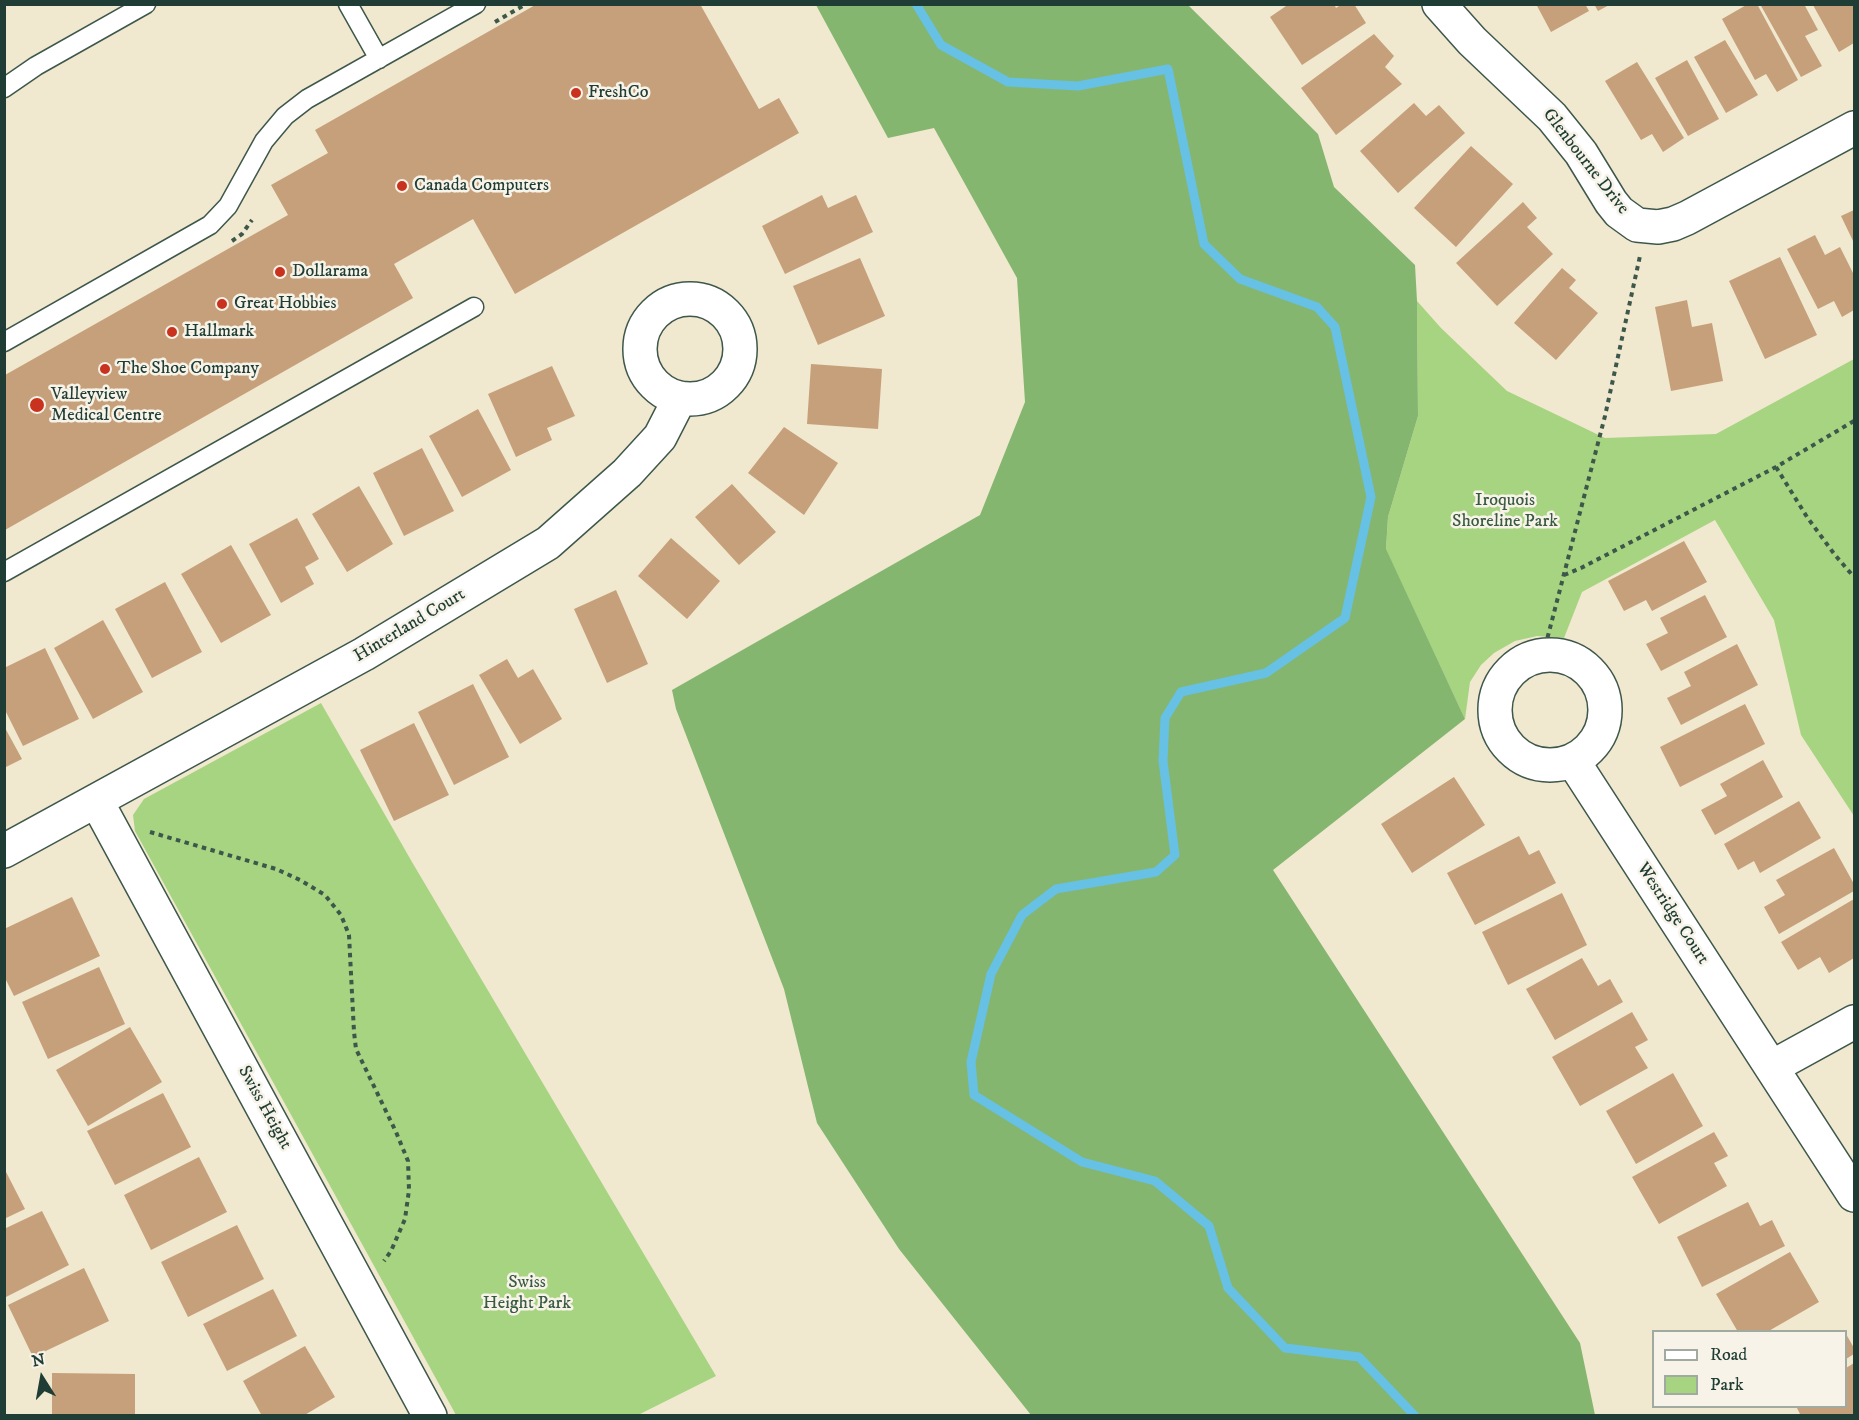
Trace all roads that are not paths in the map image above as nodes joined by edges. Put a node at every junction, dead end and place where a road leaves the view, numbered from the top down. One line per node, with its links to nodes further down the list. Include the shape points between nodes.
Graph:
1 (146, 4): 6 (lane)
2 (348, 4): 5 (lane)
3 (476, 4): 5 (lane)
4 (1439, 4): 7 (street, Glenbourne Drive, via 1568,134 1620,212 1646,227 1687,218)
5 (379, 59): 9 (lane, via 307,99 285,116 264,141 237,193 210,225)
6 (4, 88)
7 (1854, 128)
8 (474, 308): 11 (lane)
9 (4, 342)
10 (680, 398): 13 (street, Hinterland Court, via 660,437 613,486 548,543 364,654)
11 (4, 572)
12 (1573, 761): 12 (street, via 1599,737 1606,704 1601,687 1591,672 1561,655 1526,660 1512,669 1495,699 1499,733 1522,758 1538,764); 16 (street, Westridge Court)
13 (97, 802): 14 (street, Hinterland Court); 18 (street, Swiss Height)
14 (4, 851)
15 (1854, 1022): 16 (street)
16 (1772, 1067): 17 (street, Westridge Court)
17 (1854, 1195)
18 (430, 1416)

